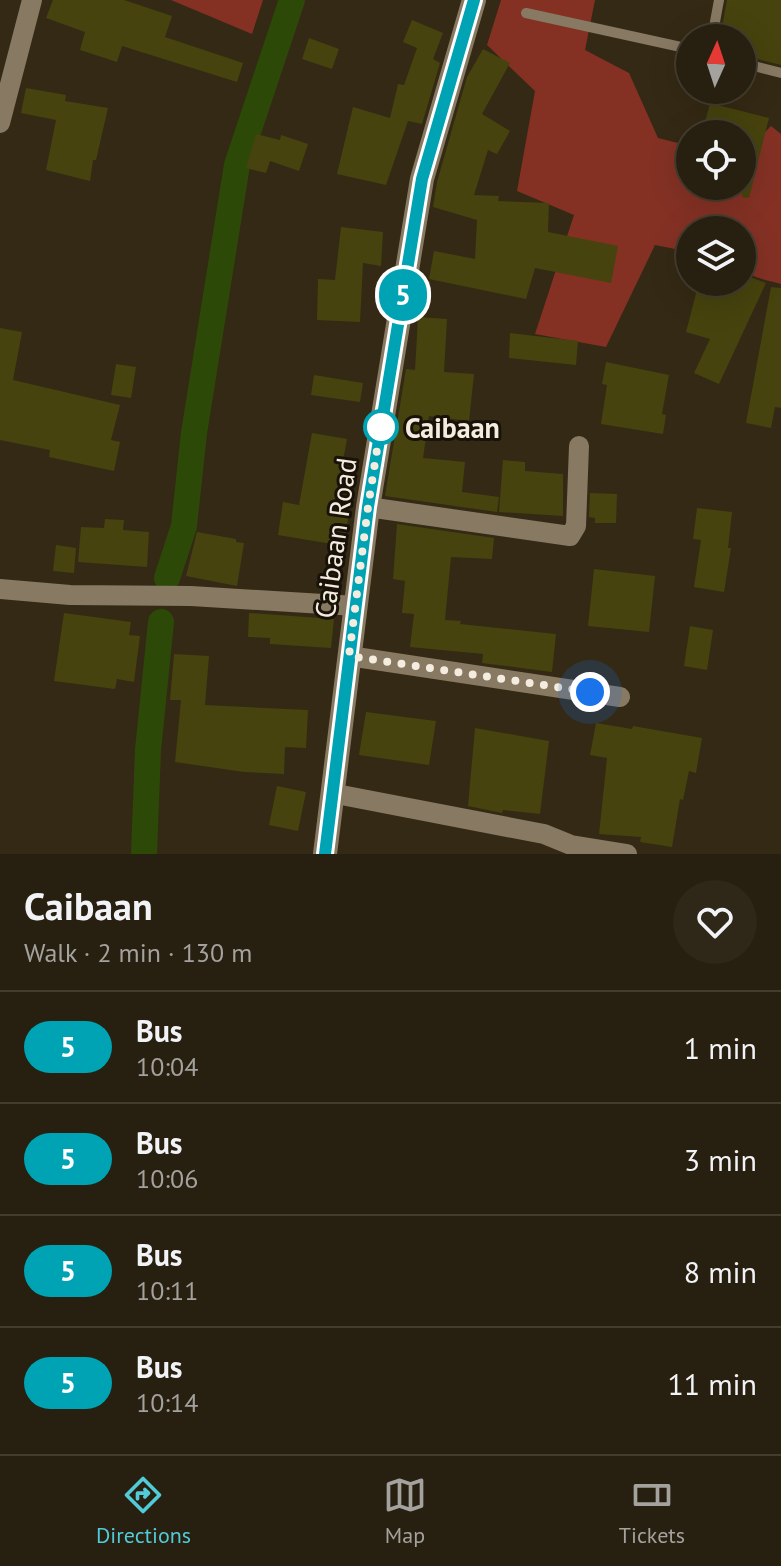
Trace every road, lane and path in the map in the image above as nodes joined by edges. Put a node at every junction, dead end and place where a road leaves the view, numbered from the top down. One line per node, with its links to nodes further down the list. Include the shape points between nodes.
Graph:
1 (32, 0): 9 (street)
2 (474, 0): 11 (street, Caibaan Road, via 422,179)
3 (719, 0): 5 (lane)
4 (526, 13): 6 (lane)
5 (715, 24)
6 (676, 46)
7 (756, 67): 8 (lane)
8 (781, 73)
9 (0, 123)
10 (579, 446): 11 (street, via 576,526 570,536)
11 (368, 507): 13 (street, Caibaan Road)
12 (0, 589): 13 (street)
13 (356, 606): 14 (street, Caibaan Road)
14 (349, 656): 15 (street); 16 (street, Caibaan Road)
15 (620, 697)
16 (331, 793): 17 (street, Caibaan Road); 18 (street)
17 (325, 854)
18 (627, 854)

